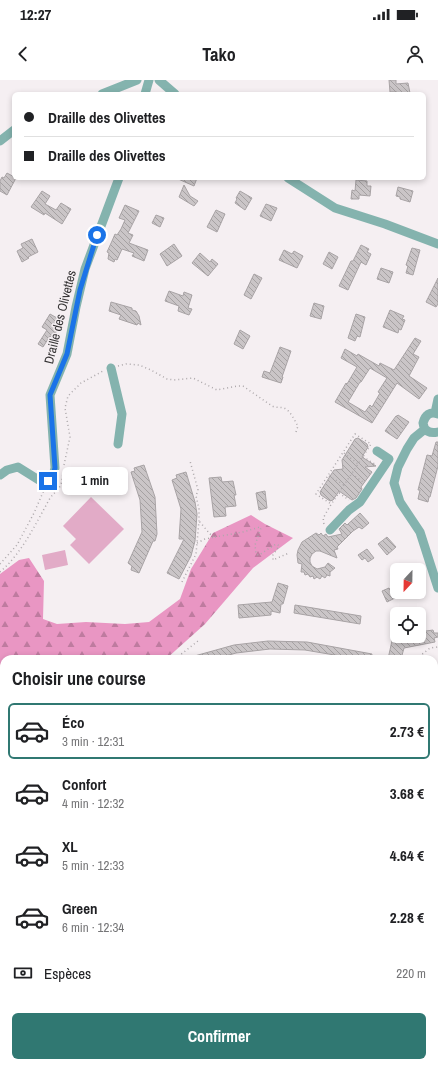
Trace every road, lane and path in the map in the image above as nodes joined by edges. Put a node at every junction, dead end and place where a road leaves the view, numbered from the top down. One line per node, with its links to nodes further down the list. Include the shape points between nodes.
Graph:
1 (137, 80): 4 (street)
2 (149, 80): 5 (street)
3 (159, 80): 6 (street)
4 (107, 92)
5 (146, 92)
6 (172, 92)
7 (12, 132): 8 (street)
8 (0, 141)
9 (118, 180): 29 (street, Draille des Olivettes, via 85,269 67,354 50,395 55,468 52,478)
10 (291, 180): 11 (street, via 335,208)
11 (438, 244)
12 (111, 368): 17 (street, via 122,414)
13 (438, 399): 14 (street)
14 (437, 414): 15 (street, via 426,416 423,423)
15 (425, 429): 16 (street, via 431,433); 23 (street, via 414,438)
16 (438, 432)
17 (118, 444)
18 (377, 451): 21 (street)
19 (343, 453): 20 (path, via 356,434 371,444); 24 (path); 28 (path)
20 (363, 457): 24 (path); 25 (path)
21 (389, 459): 23 (street); 25 (street)
22 (190, 461): 35 (path, via 198,490 196,496)
23 (400, 463): 42 (street, via 394,483 400,502 420,532)
24 (358, 464): 26 (path)
25 (382, 470): 31 (street)
26 (352, 474): 30 (path); 31 (path)
27 (0, 475): 29 (street, via 18,467 42,482)
28 (329, 475): 30 (path); 33 (path, via 316,494)
29 (48, 481): 40 (path, via 17,545)
30 (344, 485): 32 (path)
31 (371, 487): 34 (street)
32 (339, 493): 33 (path); 34 (path)
33 (332, 504): 36 (path, via 323,520)
34 (356, 505): 36 (street)
35 (199, 521): 37 (path); 38 (path)
36 (328, 529)
37 (215, 538): 38 (path, via 200,540); 39 (path, via 260,527 255,545 256,554 259,555 276,544 279,546 273,560)
38 (197, 543): 41 (path, via 196,554)
39 (289, 553)
40 (0, 564)
41 (182, 582)
42 (438, 588)
43 (198, 640): 45 (path)
44 (438, 647): 46 (path, via 430,648)
45 (180, 655)
46 (421, 655)

